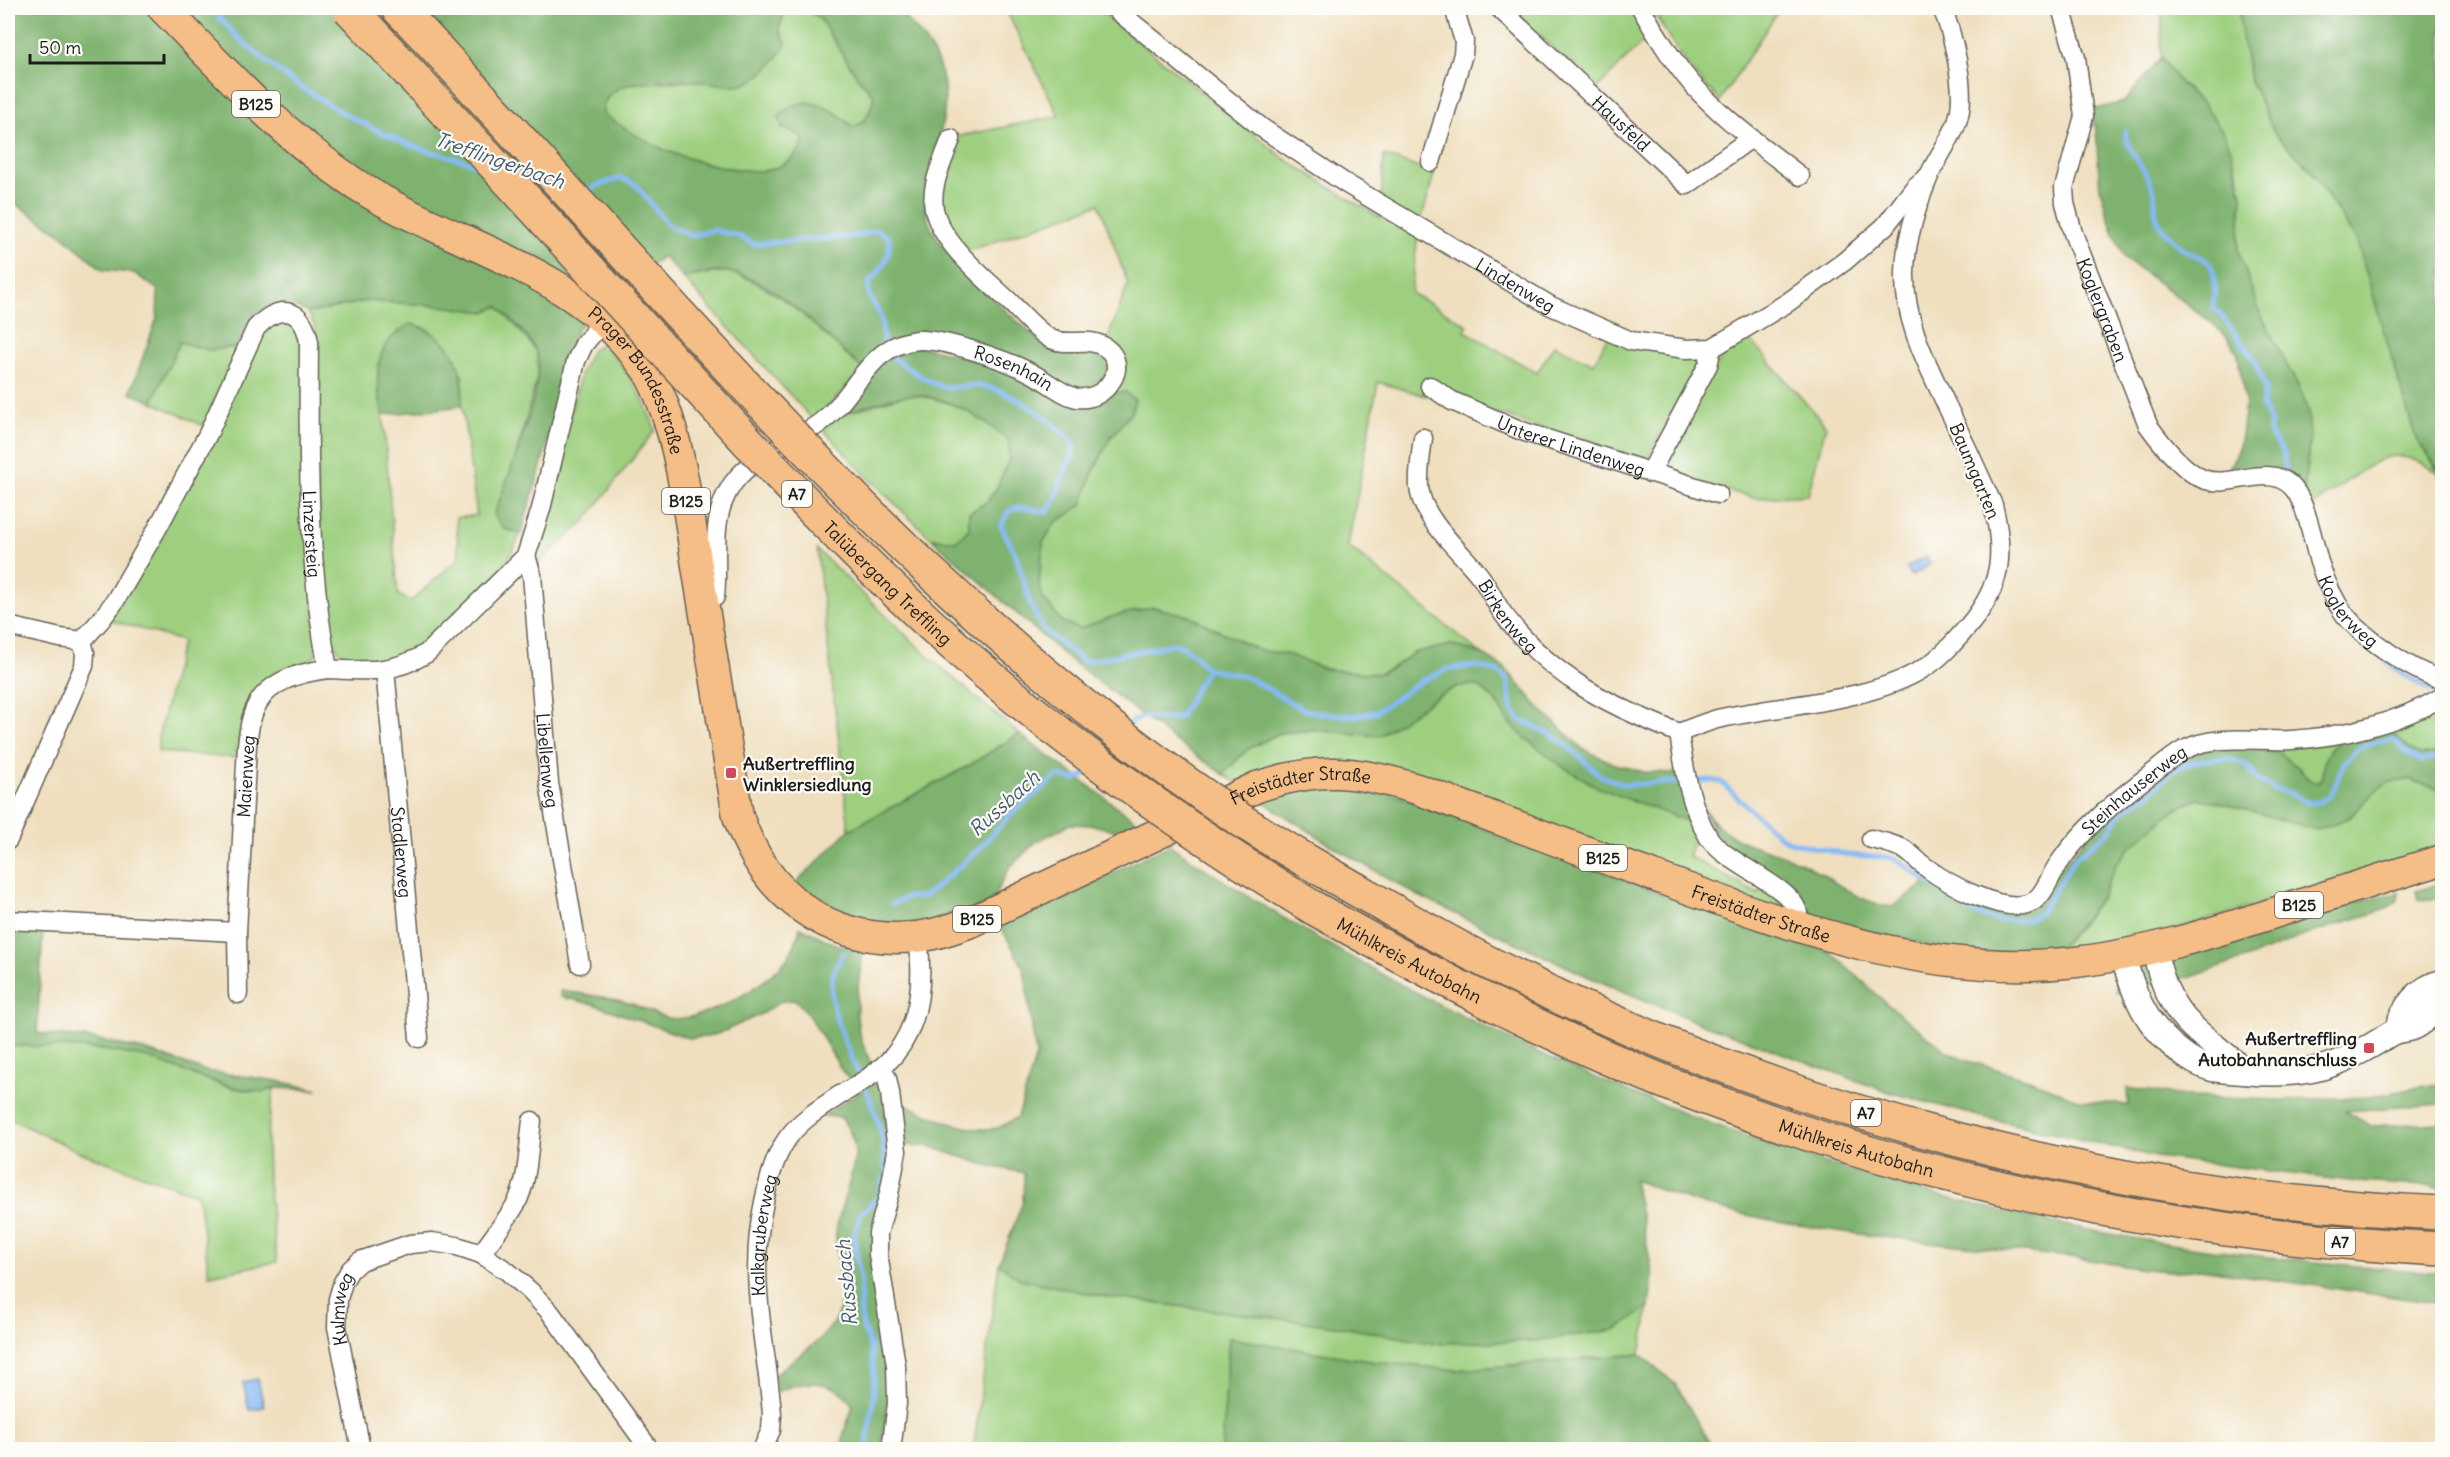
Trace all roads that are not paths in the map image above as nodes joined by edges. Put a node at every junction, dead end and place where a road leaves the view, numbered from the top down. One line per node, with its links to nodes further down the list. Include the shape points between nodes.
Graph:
1 (163, 8): 15 (main road, Prager Bundesstraße / B125, via 264,112 331,167 434,227 541,277)
2 (349, 8): 35 (highway, Talübergang Treffling / A7, bridge, via 778,474 930,623 998,683 1113,774 1174,819)
3 (398, 8): 34 (highway, Talübergang Treffling / A7, bridge, via 811,455 955,597 1084,705 1165,766)
4 (1114, 8): 16 (street, Lindenweg, via 1262,128 1345,183 1551,306 1631,341 1686,349)
5 (1454, 8): 12 (street, via 1464,41 1463,54)
6 (1499, 8): 10 (street, Hausfeld, via 1687,185)
7 (1641, 8): 10 (street, via 1691,83)
8 (1942, 8): 14 (street, Baumgarten, via 1954,52 1959,111)
9 (2061, 8): 21 (street, Koglergraben, via 2076,58 2084,116 2064,188 2065,203 2073,233 2148,425 2161,444 2202,479 2214,482 2262,476 2279,478 2293,488)
10 (1750, 138): 13 (street)
11 (951, 139): 23 (street, Rosenhain, via 935,183 935,212 940,226 965,259 1040,331 1060,342 1089,341 1109,350 1115,358 1114,376 1105,390 1080,398 1030,372 942,342 922,340 892,346 822,422 751,466 731,486 717,524)
12 (1431, 162)
13 (1800, 176)
14 (1929, 176): 16 (street, via 1915,187 1885,226 1845,261 1787,303); 30 (street, Baumgarten, via 1907,246 1905,295 1919,348 1993,505 2001,555 1992,589 1965,630 1925,668 1871,689 1716,720)
15 (604, 320): 22 (street, via 576,361); 39 (main road, Prager Bundesstraße / B125, via 650,374 672,434 738,816 746,839 782,891 811,914 844,930 874,937)
16 (1712, 348): 19 (street, via 1708,365)
17 (1430, 386): 19 (street, Unterer Lindenweg, via 1522,431)
18 (1423, 438): 30 (street, Birkenweg, via 1419,482 1424,506 1505,615 1558,671 1624,711)
19 (1650, 473): 20 (street, Unterer Lindenweg)
20 (1718, 494)
21 (2302, 503): 28 (street, Koglerweg, via 2332,594 2346,616 2400,660)
22 (526, 556): 27 (street, via 427,653 408,665); 42 (street, Libellenweg, via 532,575 549,783)
23 (715, 597)
24 (8, 626): 25 (street)
25 (82, 641): 26 (street, Linzersteig, via 115,600 157,529 209,432 256,328 266,316 281,311 295,314 306,325 309,342 311,508 317,607); 32 (street, via 84,666)
26 (328, 669): 27 (street); 38 (street, Maienweg, via 309,671 268,691 251,720)
27 (385, 669): 47 (street, Stadlerweg)
28 (2442, 679)
29 (2439, 699): 31 (street, Steinhauserweg, via 2383,722 2320,738 2200,743 2183,750 2092,824 2071,846 2043,890 2026,905 1991,901 1927,868 1903,849)
30 (1679, 733): 37 (street, via 1687,781 1710,840 1728,857 1784,891 1795,904)
31 (1872, 839)
32 (8, 840)
33 (2442, 860): 40 (main road, Freistädter Straße / B125)
34 (1331, 875): 51 (highway, Mühlkreis Autobahn / A7, via 1490,964 1576,1004 1688,1051 1861,1112 2016,1153 2180,1186)
35 (1312, 907): 52 (highway, Mühlkreis Autobahn / A7, via 1436,976 1582,1046 1672,1085 1865,1151 2103,1210 2271,1235)
36 (8, 920): 38 (street)
37 (1795, 927): 39 (main road, Freistädter Straße / B125, via 1416,789 1345,772 1284,777 1257,787 973,921); 41 (main road, Freistädter Straße / B125, via 1881,950 1984,964 2048,964)
38 (237, 932): 44 (street, Maienweg)
39 (918, 937): 48 (street, Kalkgruberweg, via 919,999 905,1038 895,1054)
40 (2154, 948): 41 (main road, Freistädter Straße / B125); 49 (street, via 2161,981 2181,1017)
41 (2122, 955): 49 (street, via 2147,1015 2168,1040 2207,1067)
42 (580, 964)
43 (2442, 982): 46 (street, via 2432,984 2416,997 2401,1014)
44 (238, 994)
45 (2442, 1002): 46 (street, via 2414,1027)
46 (2397, 1030): 49 (street, via 2361,1053 2328,1067 2282,1075)
47 (419, 1038)
48 (876, 1071): 56 (street, Kalkgruberweg, via 799,1125 785,1141 767,1188 756,1258 772,1414 771,1430); 57 (street, via 887,1078 897,1151 878,1233 896,1365 897,1404)
49 (2246, 1072)
50 (532, 1121): 53 (street, via 520,1195)
51 (2442, 1213)
52 (2442, 1249)
53 (481, 1254): 54 (street, Kulmweg, via 432,1242 410,1244 360,1261 350,1270 338,1299 337,1327); 55 (street, Kulmweg, via 530,1290 550,1312)
54 (361, 1449)
55 (650, 1449)
56 (762, 1449)
57 (891, 1449)

